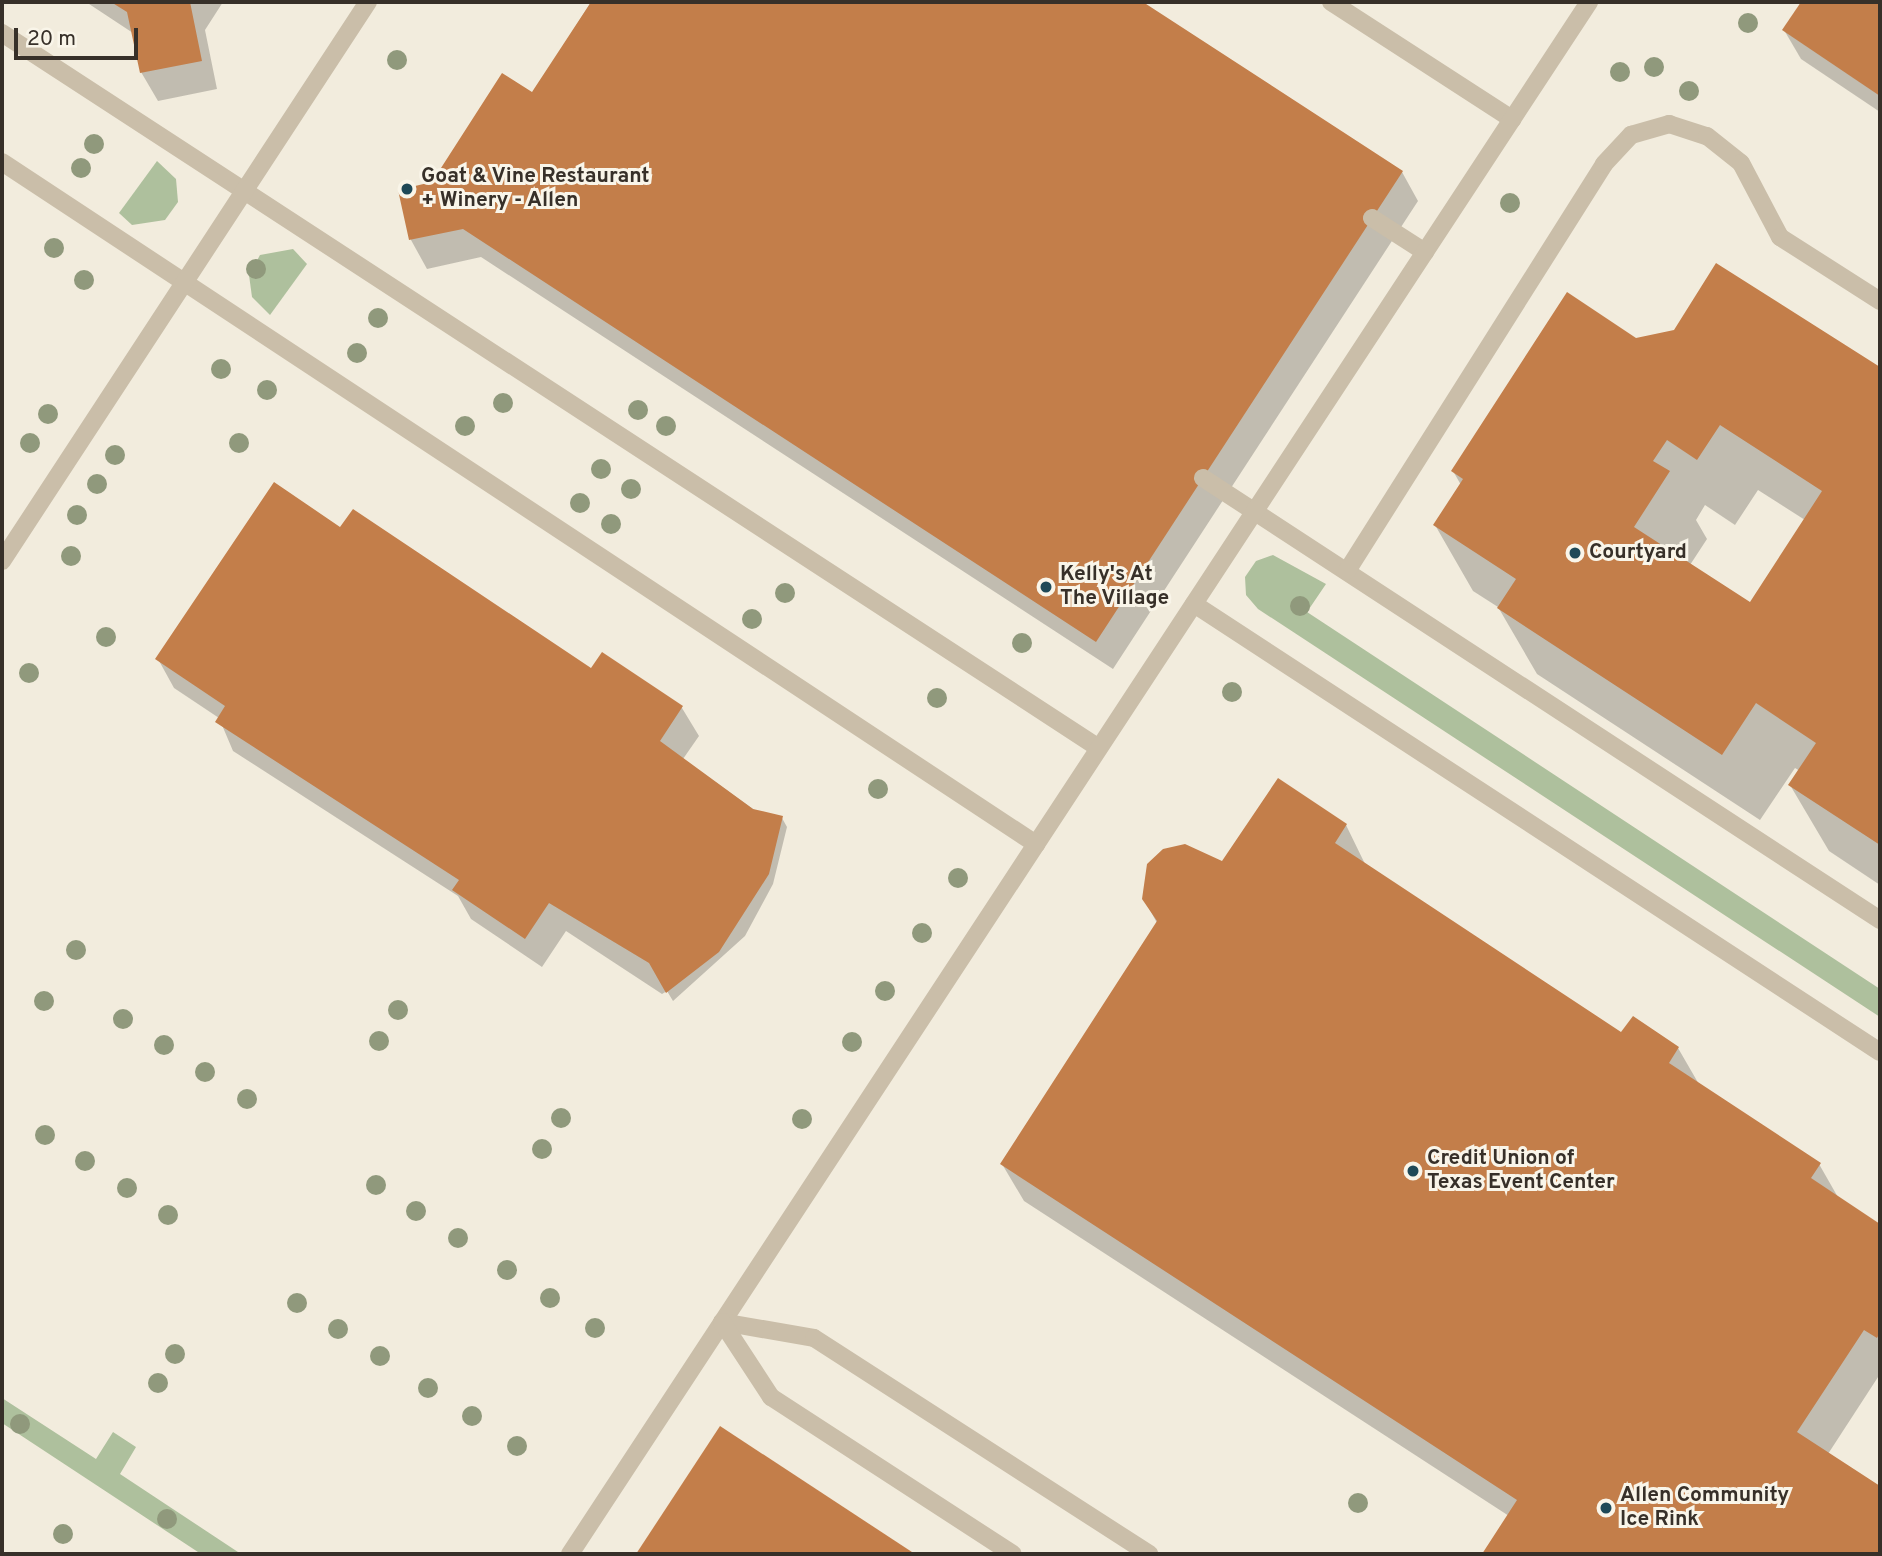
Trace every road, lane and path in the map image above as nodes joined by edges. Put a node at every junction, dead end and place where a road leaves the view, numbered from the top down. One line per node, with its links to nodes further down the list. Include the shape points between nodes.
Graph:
1 (368, 2): 7 (street)
2 (1331, 2): 5 (street)
3 (1589, 2): 5 (street)
4 (2, 33): 7 (street)
5 (1512, 119): 9 (street)
6 (2, 162): 10 (street)
7 (244, 191): 10 (street); 17 (street)
8 (1372, 218): 9 (street)
9 (1425, 252): 13 (street)
10 (184, 283): 14 (street); 18 (street)
11 (1880, 301): 15 (street, via 1780,237 1741,163 1707,136 1669,124 1631,135 1604,164)
12 (1203, 478): 13 (street)
13 (1255, 510): 15 (street); 16 (street)
14 (2, 561)
15 (1347, 571): 19 (street)
16 (1194, 604): 17 (street); 20 (street)
17 (1099, 748): 18 (street)
18 (1036, 844): 21 (street)
19 (1880, 920)
20 (1880, 1052)
21 (722, 1322): 22 (street); 23 (street, via 771,1397); 24 (street, via 814,1338)
22 (570, 1554)
23 (1013, 1554)
24 (1149, 1554)

